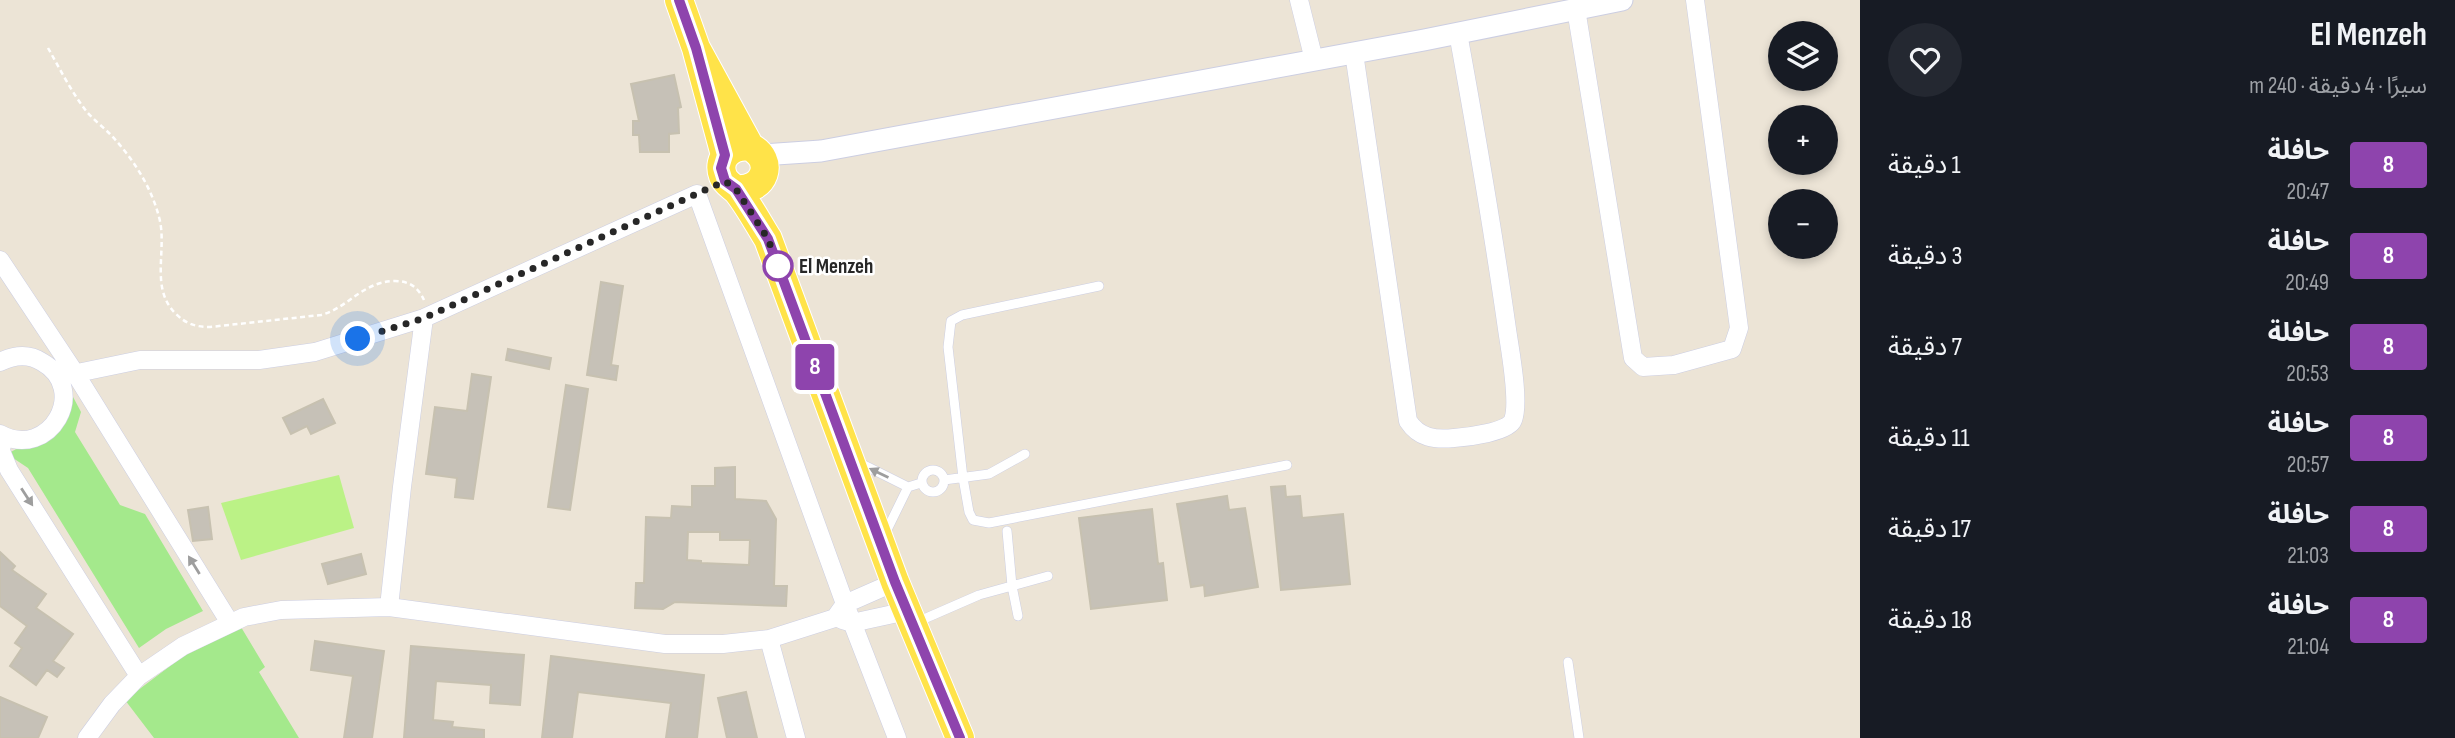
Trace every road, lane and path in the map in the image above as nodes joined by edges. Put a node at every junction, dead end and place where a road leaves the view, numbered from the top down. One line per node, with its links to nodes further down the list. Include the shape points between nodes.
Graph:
1 (679, 0): 10 (main road)
2 (1299, 0): 9 (street)
3 (1622, 0): 5 (street)
4 (1695, 0): 5 (street, via 1739,328 1732,349 1674,365 1643,367 1633,358)
5 (1573, 6): 6 (street)
6 (1458, 33): 8 (street); 8 (street, via 1514,380 1515,414 1513,423 1504,429 1432,438 1415,432 1408,421)
7 (48, 48): 14 (path, via 87,112 138,168 159,215 162,291 167,305 188,323 210,327 321,315 379,282 394,281 405,281 419,290)
8 (1354, 53): 9 (street)
9 (1314, 60): 10 (street, via 821,150)
10 (746, 169): 11 (street); 19 (main road)
11 (697, 194): 14 (street); 31 (street)
12 (0, 260): 16 (street)
13 (1099, 286): 21 (lane, via 951,321 948,347)
14 (424, 318): 16 (street, via 294,356 141,360); 30 (street)
15 (0, 362): 16 (street, via 25,355)
16 (67, 375): 17 (street, via 62,411 53,426 28,440); 34 (street, one-way to 16)
17 (1, 435): 37 (street, one-way to 37, via 1,451 9,470)
18 (1025, 454): 21 (lane, via 989,474)
19 (849, 458): 24 (lane, one-way to 19); 26 (main road)
20 (1287, 465): 21 (lane, via 989,523 973,520)
21 (963, 478): 22 (lane)
22 (944, 480): 23 (lane, via 941,489 931,493); 23 (lane, via 934,470 924,473)
23 (921, 483): 24 (lane)
24 (908, 487): 26 (lane)
25 (1007, 531): 29 (lane)
26 (880, 542): 28 (main road)
27 (1048, 576): 29 (lane)
28 (895, 582): 31 (street); 33 (main road)
29 (1012, 586): 32 (lane); 33 (lane)
30 (389, 607): 34 (street, via 281,610); 35 (street, via 665,644)
31 (844, 615): 33 (street); 35 (street); 40 (street)
32 (1018, 616)
33 (910, 618): 41 (main road)
34 (230, 623): 37 (street, via 183,646)
35 (769, 639): 39 (street)
36 (1569, 662): 42 (lane)
37 (139, 676): 38 (street)
38 (87, 738)
39 (796, 738)
40 (897, 738)
41 (960, 738)
42 (1579, 738)

